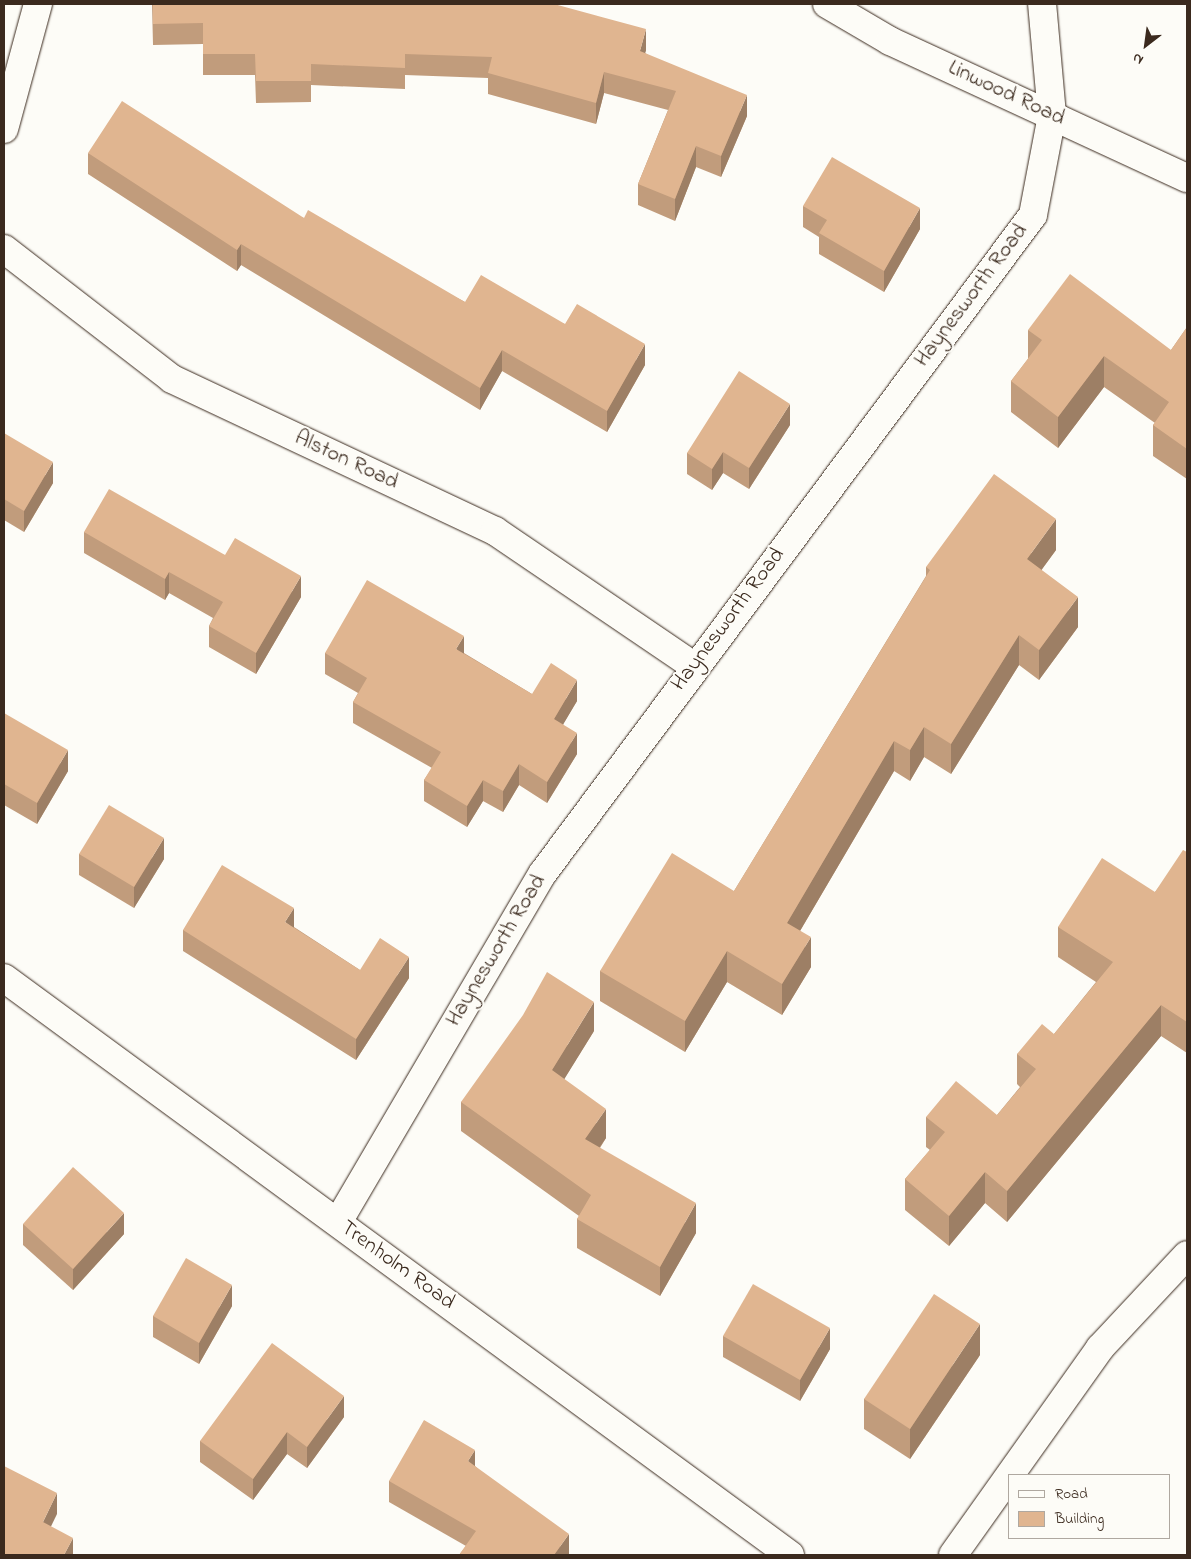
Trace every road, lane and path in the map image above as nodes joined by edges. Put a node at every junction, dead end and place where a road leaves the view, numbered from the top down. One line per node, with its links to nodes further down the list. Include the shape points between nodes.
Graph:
1 (38, 4): 5 (street)
2 (827, 4): 4 (street, Linwood Road, via 890,41)
3 (1042, 4): 4 (street, Haynesworth Road)
4 (1052, 115): 6 (street, Linwood Road); 8 (street, Haynesworth Road, via 1033,215)
5 (4, 129)
6 (1187, 178)
7 (4, 249): 8 (street, Alston Road, via 172,379 494,531)
8 (694, 666): 10 (street, Haynesworth Road, via 543,873)
9 (4, 978): 10 (street, Trenholm Road)
10 (338, 1222): 14 (street, Trenholm Road)
11 (1187, 1255): 12 (street, via 1100,1348)
12 (1011, 1474)
13 (1008, 1478): 15 (street)
14 (790, 1555)
15 (953, 1555)

